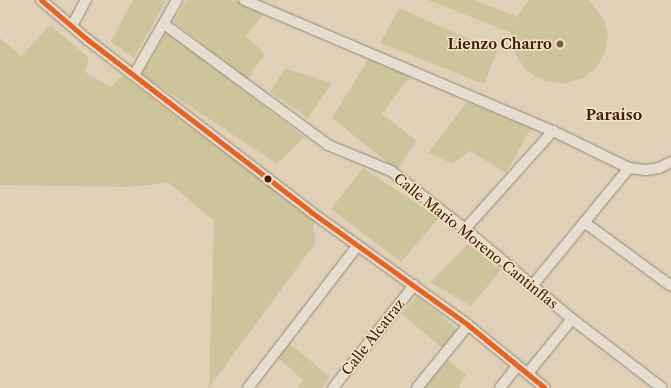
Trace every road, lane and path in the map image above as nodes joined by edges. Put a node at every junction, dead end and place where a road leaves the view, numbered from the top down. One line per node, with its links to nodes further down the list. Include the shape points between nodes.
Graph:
1 (41, 0): 6 (street)
2 (86, 0): 6 (street)
3 (177, 0): 5 (street)
4 (244, 0): 8 (street)
5 (164, 24): 7 (street); 12 (street, Calle Mario Moreno Cantinflas, via 328,145 391,171)
6 (72, 26): 7 (street)
7 (134, 75): 13 (street)
8 (553, 131): 10 (street); 12 (street)
9 (671, 162): 10 (street, via 659,168 646,170)
10 (629, 168): 11 (street)
11 (584, 222): 15 (street); 16 (street)
12 (465, 229): 15 (street, Calle Mario Moreno Cantinflas)
13 (358, 245): 14 (street); 21 (street)
14 (414, 285): 18 (street); 22 (street, Calle Alcatraz)
15 (532, 286): 17 (street, Calle Mario Moreno Cantinflas)
16 (671, 286)
17 (572, 319): 20 (street); 26 (street, Calle Mario Moreno Cantinflas)
18 (468, 325): 19 (street); 23 (street)
19 (517, 366): 20 (street); 24 (street)
20 (528, 373): 25 (street)
21 (248, 388)
22 (333, 388)
23 (417, 388)
24 (500, 388)
25 (545, 388)
26 (662, 388)

